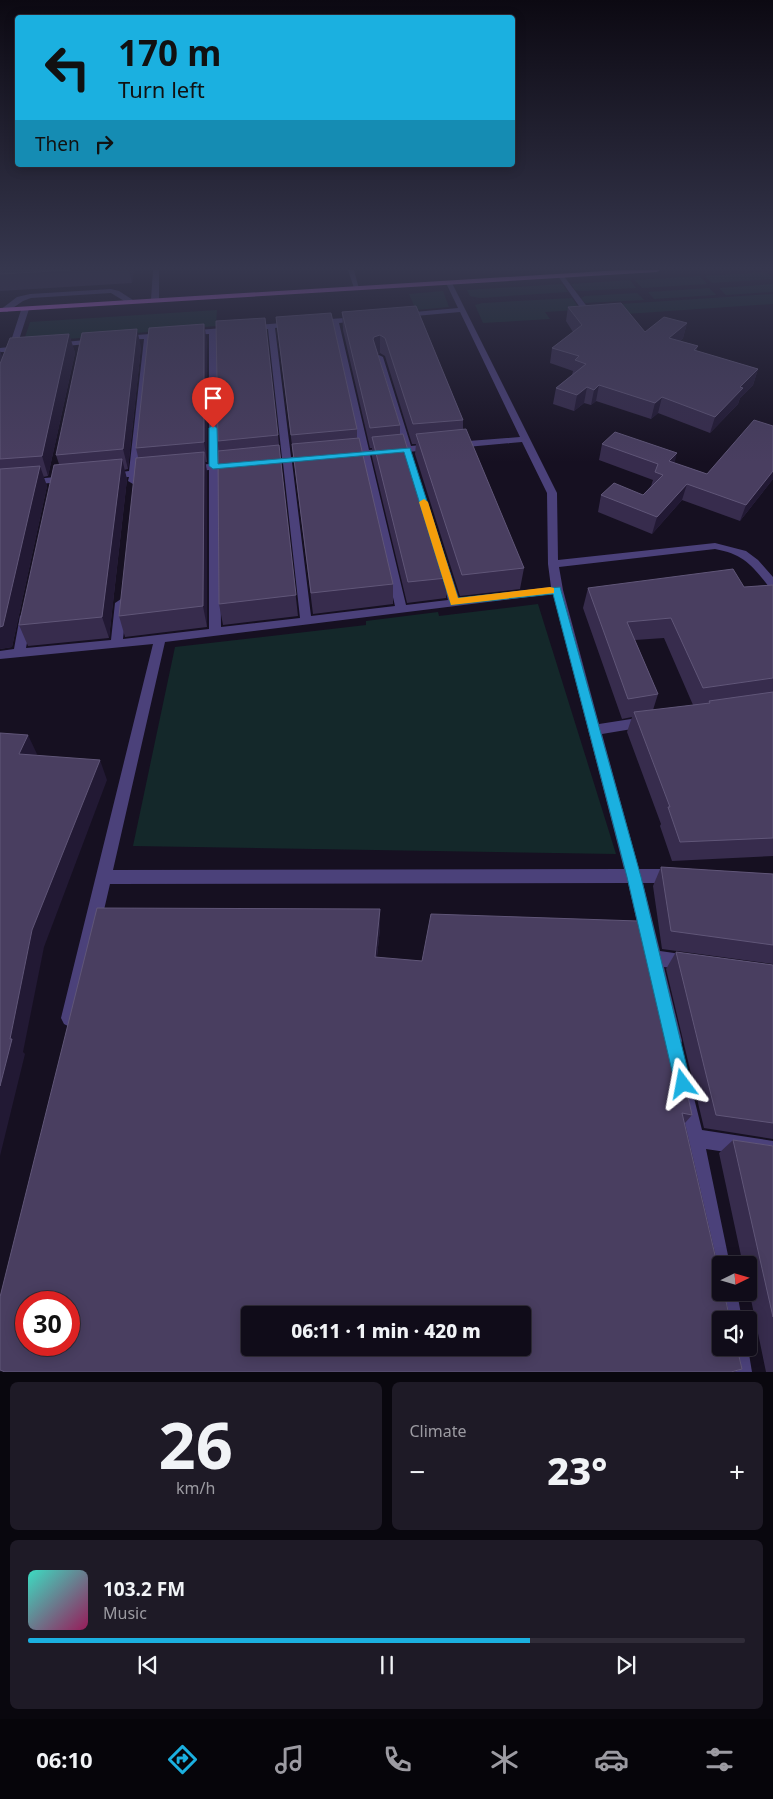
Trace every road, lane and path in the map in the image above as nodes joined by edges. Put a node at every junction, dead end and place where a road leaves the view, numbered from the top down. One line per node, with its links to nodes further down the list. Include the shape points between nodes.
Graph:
1 (17, 334): 12 (street)
2 (176, 334): 7 (street)
3 (212, 334): 22 (street)
4 (272, 334): 21 (street)
5 (338, 334): 17 (street)
6 (474, 334): 16 (street)
7 (148, 336): 9 (street); 25 (street)
8 (101, 340): 10 (street, via 82,347)
9 (110, 340)
10 (47, 346)
11 (30, 347): 12 (street)
12 (12, 349): 13 (street); 15 (street)
13 (0, 350)
14 (379, 357): 18 (street)
15 (0, 385)
16 (525, 439): 18 (street, via 442,446); 31 (street, via 552,493)
17 (366, 453): 18 (street); 19 (street); 37 (street)
18 (409, 454)
19 (336, 456)
20 (316, 458): 21 (street)
21 (287, 460): 22 (street); 38 (street)
22 (213, 466): 23 (street); 39 (street)
23 (184, 469)
24 (164, 471): 25 (street)
25 (134, 473): 26 (street); 29 (street)
26 (94, 477)
27 (74, 479): 28 (street)
28 (0, 485)
29 (132, 492)
30 (440, 555): 35 (street)
31 (553, 564): 32 (street, via 715,546 735,549 752,559); 33 (street)
32 (773, 584)
33 (557, 590): 35 (street); 45 (street)
34 (122, 596): 41 (street)
35 (454, 602): 37 (street)
36 (29, 605): 42 (street)
37 (401, 609): 38 (street)
38 (306, 621): 39 (street)
39 (215, 632): 40 (street)
40 (160, 639): 41 (street); 47 (street)
41 (117, 643): 42 (street)
42 (19, 653): 43 (street)
43 (0, 655)
44 (660, 720): 45 (street)
45 (594, 730): 48 (street)
46 (684, 876): 48 (street)
47 (104, 877): 48 (street); 51 (street)
48 (634, 877): 49 (street)
49 (654, 958): 50 (street); 52 (street)
50 (704, 964)
51 (68, 1029)
52 (676, 1052)
53 (682, 1081): 54 (street)
54 (695, 1138): 55 (street); 56 (street)
55 (773, 1150)
56 (718, 1256)
57 (739, 1356): 58 (street)
58 (742, 1372)

